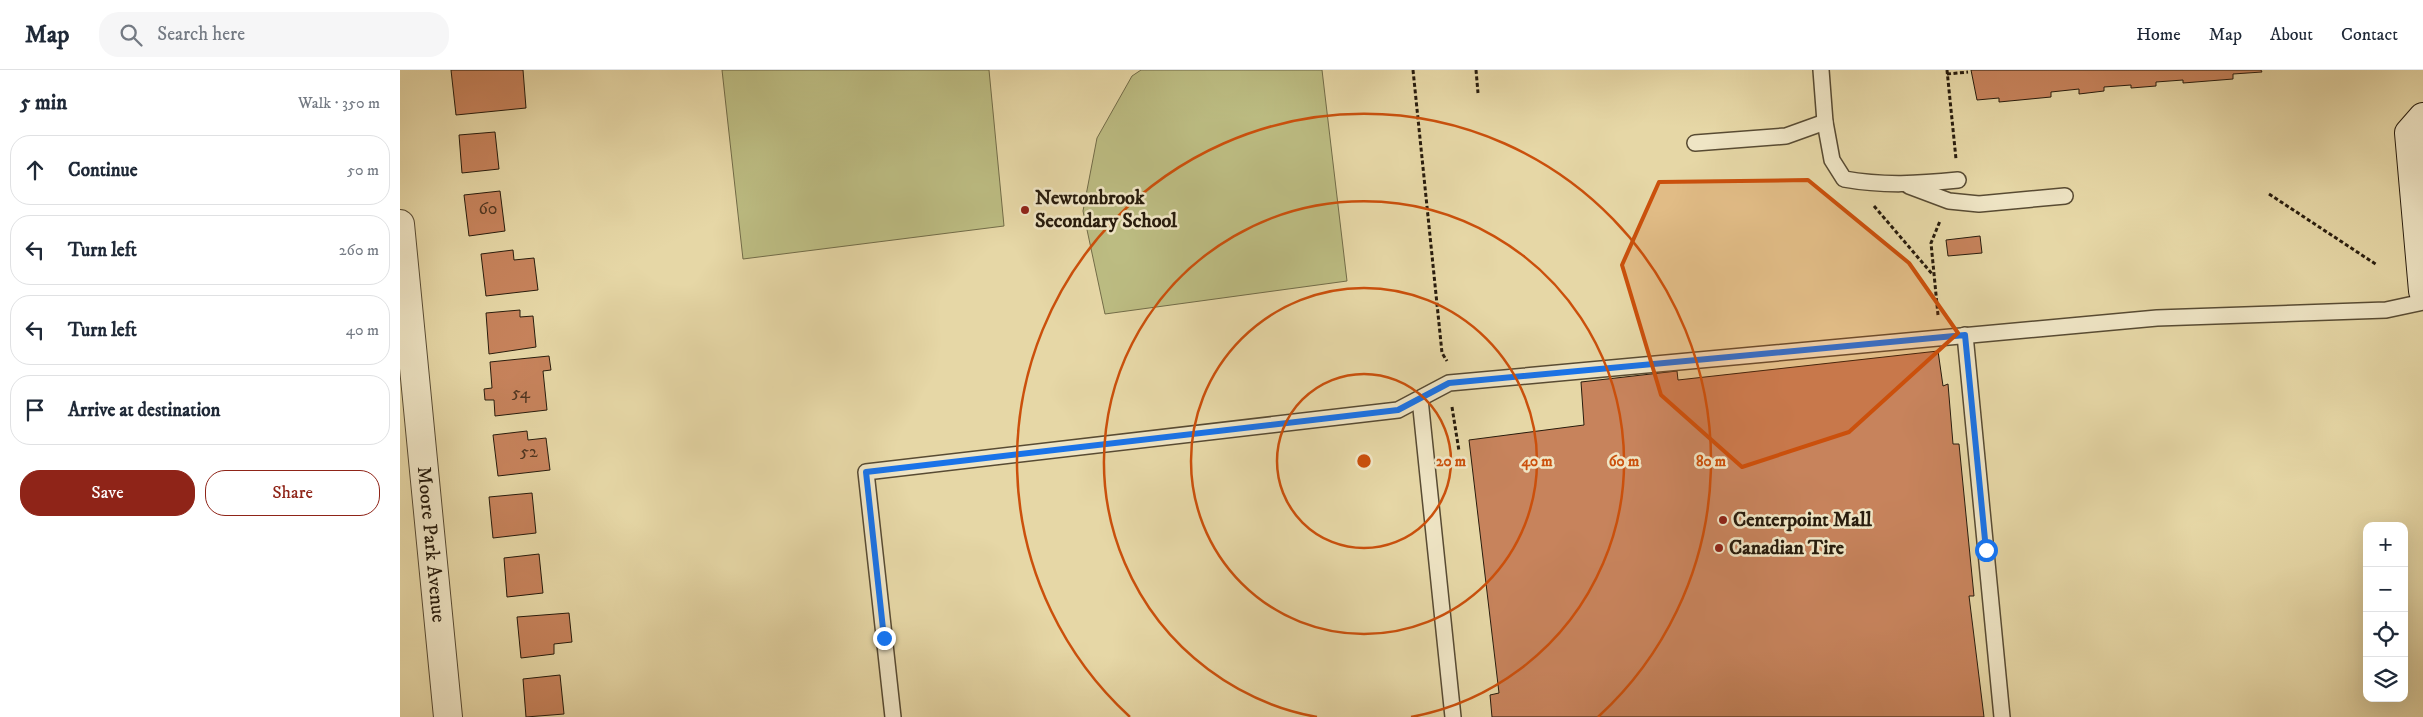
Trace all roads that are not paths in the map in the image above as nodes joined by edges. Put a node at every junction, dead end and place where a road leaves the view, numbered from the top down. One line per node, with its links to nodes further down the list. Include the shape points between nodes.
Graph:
1 (1822, 70): 3 (lane)
2 (2423, 116): 9 (street, via 2409,133)
3 (1825, 122): 4 (lane, via 1786,136); 6 (lane, via 1832,160 1844,179)
4 (1695, 143)
5 (1958, 180): 6 (lane)
6 (1905, 185): 7 (lane, via 1949,201 1979,204)
7 (2065, 196)
8 (400, 224): 13 (street, Moore Park Avenue)
9 (2423, 291)
10 (2423, 302): 11 (lane, via 2386,310 2158,318)
11 (1965, 335): 12 (lane, via 1449,383); 16 (lane)
12 (1420, 399): 14 (lane, via 1398,410 866,472); 15 (lane)
13 (448, 717)
14 (893, 717)
15 (1453, 717)
16 (2002, 717)

